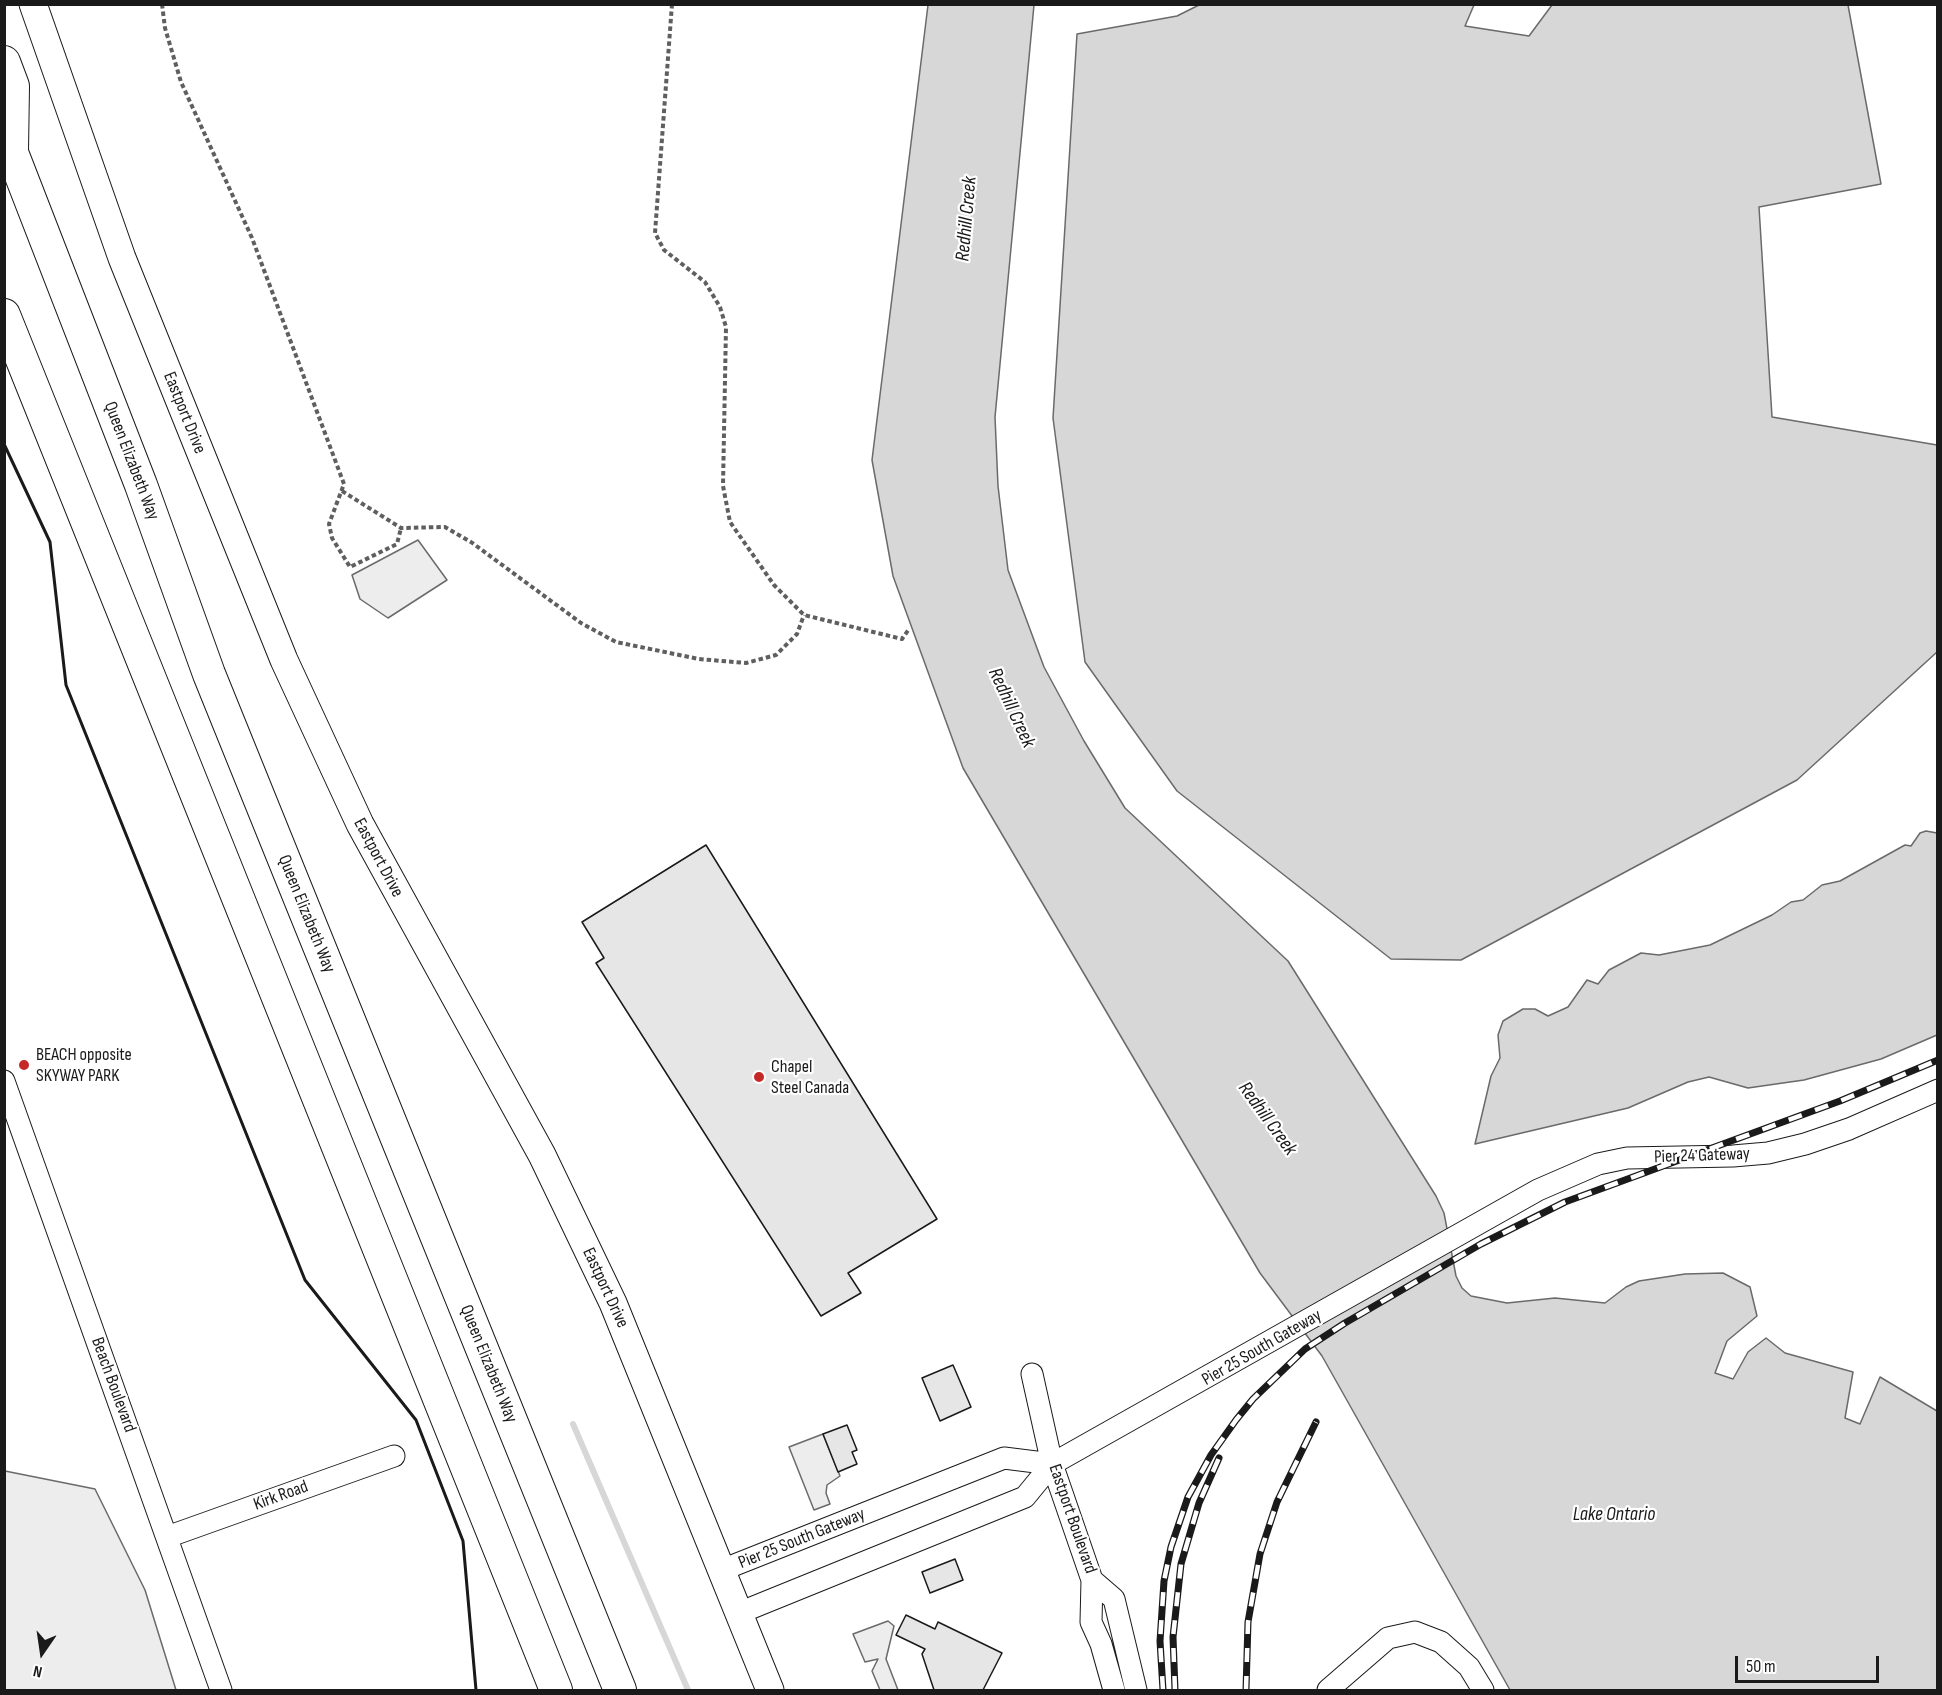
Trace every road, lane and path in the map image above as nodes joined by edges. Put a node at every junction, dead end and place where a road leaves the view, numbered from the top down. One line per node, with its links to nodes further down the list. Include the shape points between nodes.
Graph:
1 (33, 4): 19 (main road, Eastport Drive, via 122,258 284,660 360,824 515,1104 576,1225 640,1366)
2 (162, 4): 8 (path, via 181,82 252,238 344,483)
3 (672, 4): 10 (path, via 655,233 664,250 705,282 726,327 723,486 730,522 774,585)
4 (4, 62): 5 (highway, via 13,86)
5 (8, 142): 24 (highway, Queen Elizabeth Way, via 141,485 209,674)
6 (4, 315): 7 (highway)
7 (12, 347): 23 (highway)
8 (342, 490): 9 (path); 9 (path, via 329,524 332,538 350,567 397,543)
9 (401, 528): 10 (path, via 445,527 616,642 699,659 746,663 776,655 797,634)
10 (804, 615): 11 (path, via 902,639)
11 (909, 629)
12 (4, 1081): 18 (street, Beach Boulevard)
13 (1938, 1090): 14 (street, Pier 24 Gateway, via 1850,1129 1768,1153 1627,1158 1598,1164 1538,1190)
14 (1470, 1228): 17 (street, Pier 25 South Gateway)
15 (1032, 1374): 17 (street, Eastport Boulevard)
16 (394, 1456): 18 (street, Kirk Road)
17 (1052, 1464): 19 (street, Pier 25 South Gateway, via 1004,1458); 20 (street, Eastport Boulevard); 21 (street, Pier 25 South Gateway, via 1024,1497)
18 (167, 1537): 22 (street, Beach Boulevard)
19 (722, 1570): 21 (main road, Eastport Drive)
20 (1092, 1580): 26 (street, via 1091,1622); 27 (street, Eastport Boulevard, via 1114,1599)
21 (739, 1613): 25 (main road, Eastport Drive)
22 (221, 1690)
23 (556, 1690)
24 (620, 1690)
25 (770, 1690)
26 (1114, 1690)
27 (1136, 1690)
28 (1328, 1690): 29 (street, via 1388,1638 1415,1632 1442,1642 1469,1667)
29 (1483, 1690)

